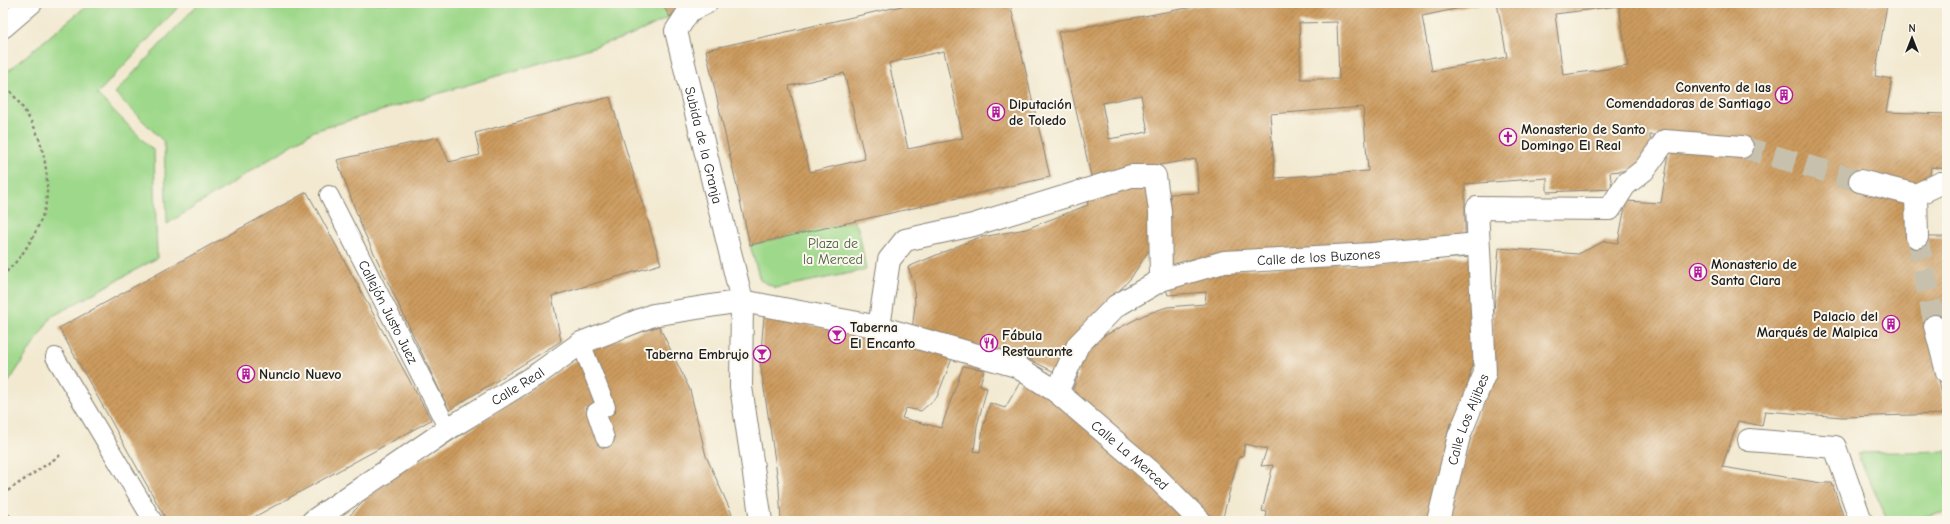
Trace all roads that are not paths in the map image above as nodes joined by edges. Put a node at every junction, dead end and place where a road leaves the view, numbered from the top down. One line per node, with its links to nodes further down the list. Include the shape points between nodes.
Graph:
1 (31, 3): 3 (street)
2 (706, 3): 12 (street, Subida de la Granja, via 689,11 676,30)
3 (3, 27)
4 (1742, 147): 10 (street, Calle Los Aljibes, via 1665,141 1644,170 1625,185 1610,209 1477,208)
5 (1860, 182): 8 (street)
6 (1947, 183): 8 (street)
7 (329, 195): 19 (lane, Callejón Justo Juez)
8 (1916, 195): 9 (street)
9 (1916, 237)
10 (1478, 244): 11 (street, Calle de los Buzones, via 1372,254 1224,262); 26 (street, Calle Los Aljibes, via 1485,373 1459,436)
11 (1161, 280): 14 (street, via 1160,211 1155,176 1131,176 973,225 905,240 889,260); 18 (street, Calle de los Buzones, via 1116,306 1078,345)
12 (742, 301): 14 (street); 15 (street, Calle Real, via 652,315); 24 (street, Subida de la Granja, via 741,387)
13 (1935, 326): 17 (street)
14 (879, 327): 18 (street, Calle La Merced, via 1016,366)
15 (581, 344): 19 (street, Calle Real); 20 (lane, via 606,407 596,412)
16 (55, 357): 22 (lane)
17 (1947, 372)
18 (1057, 392): 25 (street, Calle La Merced, via 1150,471)
19 (448, 429): 23 (street, Calle Real)
20 (605, 438)
21 (1749, 440): 27 (street, via 1835,447)
22 (153, 521)
23 (313, 521)
24 (761, 521)
25 (1200, 521)
26 (1438, 521)
27 (1861, 521)

